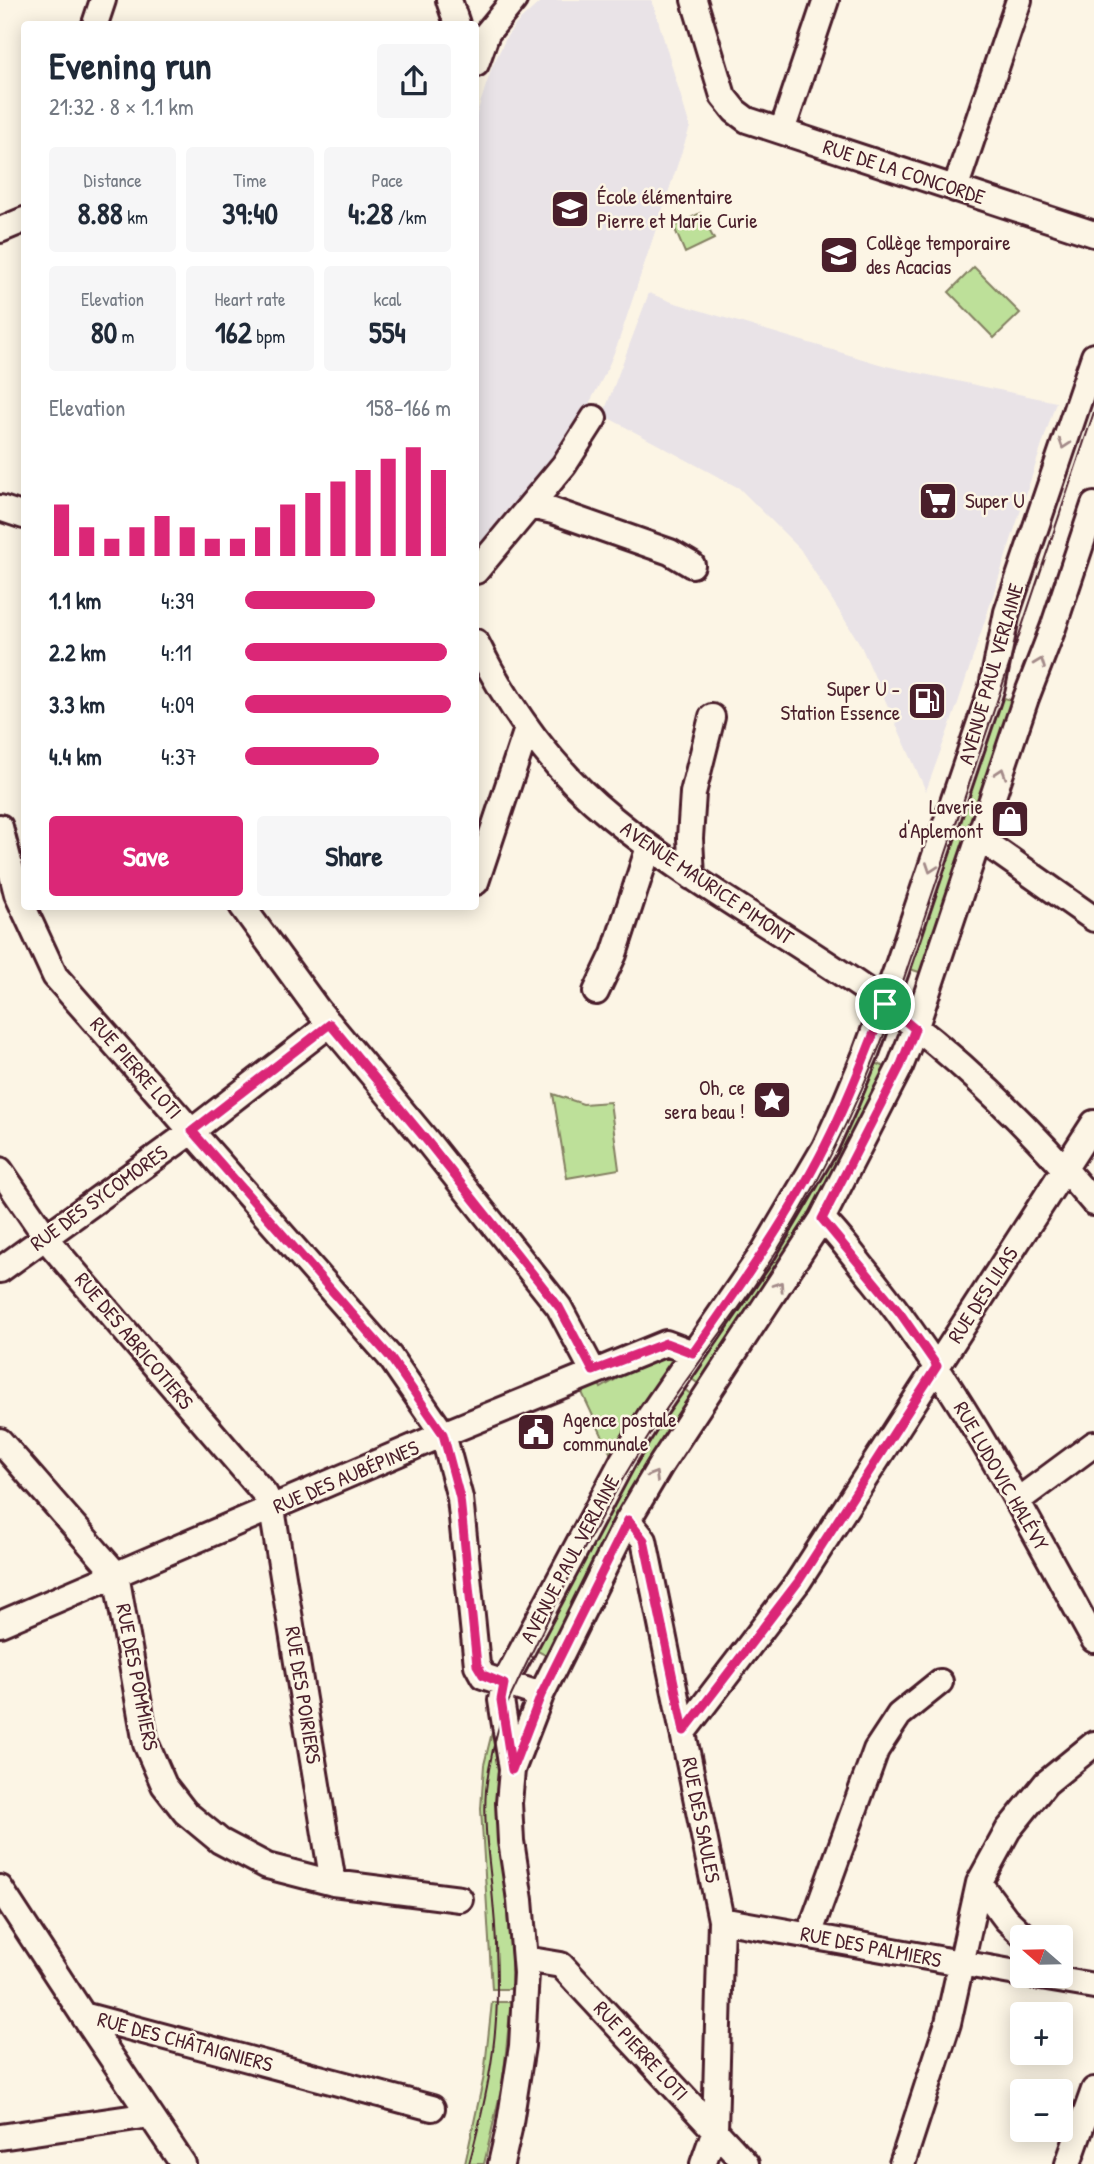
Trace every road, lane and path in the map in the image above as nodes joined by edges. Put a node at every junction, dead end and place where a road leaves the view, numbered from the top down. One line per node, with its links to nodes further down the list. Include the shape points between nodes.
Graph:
1 (103, 0): 7 (street)
2 (449, 0): 8 (street)
3 (514, 0): 9 (street, via 487,33)
4 (694, 0): 10 (street, RUE DE LA CONCORDE, via 723,96 747,120)
5 (826, 0): 10 (street)
6 (1020, 0): 11 (street)
7 (96, 21)
8 (456, 21)
9 (479, 56)
10 (782, 131): 11 (street, RUE DE LA CONCORDE)
11 (955, 189): 14 (street, RUE DE LA CONCORDE)
12 (21, 221): 13 (street)
13 (0, 230)
14 (1094, 234)
15 (1094, 356): 36 (street, AVENUE PAUL VERLAINE, one-way to 36, via 1007,612 992,687)
16 (594, 418): 18 (street)
17 (1094, 505): 27 (street, AVENUE PAUL VERLAINE, one-way to 17)
18 (531, 506): 21 (street, via 670,552); 22 (street)
19 (0, 508): 20 (street)
20 (21, 515)
21 (692, 565)
22 (479, 567)
23 (479, 647): 25 (street, AVENUE MAURICE PIMONT)
24 (712, 717): 30 (street, via 693,793)
25 (527, 729): 28 (street, AVENUE MAURICE PIMONT, via 609,816); 29 (street)
26 (0, 827): 31 (street, RUE PIERRE LOTI)
27 (979, 838): 34 (street); 38 (street, AVENUE PAUL VERLAINE)
28 (649, 847): 30 (street, AVENUE MAURICE PIMONT); 35 (street, via 614,954)
29 (479, 873)
30 (692, 877): 36 (street, AVENUE MAURICE PIMONT)
31 (21, 903)
32 (24, 910): 40 (street, RUE PIERRE LOTI, via 55,976)
33 (245, 910): 37 (street)
34 (1094, 919)
35 (596, 992)
36 (885, 1004): 38 (street, AVENUE MAURICE PIMONT); 47 (street, AVENUE PAUL VERLAINE, via 825,1147 764,1251)
37 (330, 1024): 40 (street, RUE DES SYCOMORES); 49 (street, via 559,1307)
38 (915, 1029): 41 (street, AVENUE MAURICE PIMONT, via 992,1092); 44 (street, AVENUE PAUL VERLAINE)
39 (1094, 1124): 41 (street, RUE DES LILAS)
40 (192, 1131): 45 (street, RUE DES SYCOMORES); 50 (street, RUE PIERRE LOTI, via 390,1357)
41 (1065, 1168): 43 (street, AVENUE MAURICE PIMONT); 48 (street, RUE DES LILAS)
42 (0, 1170): 45 (street, RUE DES ABRICOTIERS)
43 (1094, 1203)
44 (822, 1219): 48 (street, RUE LUDOVIC HALÉVY, via 900,1313); 55 (street, AVENUE PAUL VERLAINE, one-way to 44)
45 (47, 1237): 46 (street, RUE DES SYCOMORES); 54 (street, RUE DES ABRICOTIERS, via 265,1494)
46 (0, 1270)
47 (693, 1353): 49 (street, RUE DES AUBÉPINES, via 666,1343); 60 (street, AVENUE PAUL VERLAINE, via 623,1460)
48 (937, 1366): 53 (street, RUE LUDOVIC HALÉVY); 62 (street, RUE DES LILAS, via 798,1582)
49 (593, 1371): 50 (street, RUE DES AUBÉPINES)
50 (443, 1434): 54 (street, RUE DES AUBÉPINES); 60 (street, RUE PIERRE LOTI, via 460,1498 477,1665 483,1675)
51 (0, 1441): 56 (street)
52 (1094, 1444): 53 (street)
53 (1017, 1502): 58 (street, RUE LUDOVIC HALÉVY)
54 (272, 1508): 56 (street, RUE DES AUBÉPINES); 65 (street, RUE DES POIRIERS)
55 (628, 1520): 61 (street, AVENUE PAUL VERLAINE); 62 (street, RUE DES SAULES, via 644,1540)
56 (116, 1574): 57 (street, RUE DES AUBÉPINES); 65 (street, RUE DES POMMIERS, via 146,1744 163,1785 185,1812 220,1841 267,1866)
57 (0, 1624)
58 (1094, 1640)
59 (940, 1682): 71 (street, via 899,1715 876,1750)
60 (504, 1684): 61 (street, RUE PIERRE LOTI); 64 (street, AVENUE PAUL VERLAINE, via 501,1700)
61 (541, 1695): 64 (street, AVENUE PAUL VERLAINE)
62 (684, 1731): 69 (street, RUE DES SAULES)
63 (1094, 1744): 66 (street, via 1046,1783 1008,1830)
64 (512, 1770): 72 (street, AVENUE PAUL VERLAINE, via 511,1841)
65 (333, 1883): 68 (street, RUE DES POMMIERS)
66 (979, 1883): 70 (street); 73 (street)
67 (0, 1888): 75 (street, RUE DES CHÂTAIGNIERS)
68 (460, 1899)
69 (721, 1920): 71 (street, RUE DES PALMIERS); 79 (street, RUE DES SAULES)
70 (1012, 1925)
71 (809, 1935): 73 (street, RUE DES PALMIERS)
72 (525, 1959): 79 (street, RUE PIERRE LOTI, via 561,1965); 82 (street, AVENUE PAUL VERLAINE, via 522,2046)
73 (962, 1964): 74 (street, RUE DES PALMIERS); 85 (street, via 948,2023)
74 (1010, 1971)
75 (83, 2015): 77 (street, RUE DES CHÂTAIGNIERS); 78 (street)
76 (1094, 2090): 86 (street)
77 (432, 2108)
78 (150, 2115): 80 (street); 81 (street)
79 (715, 2130): 83 (street, RUE DES SAULES); 84 (street, RUE PIERRE LOTI)
80 (0, 2137)
81 (183, 2164)
82 (501, 2164)
83 (703, 2164)
84 (746, 2164)
85 (902, 2164)
86 (1068, 2164)

